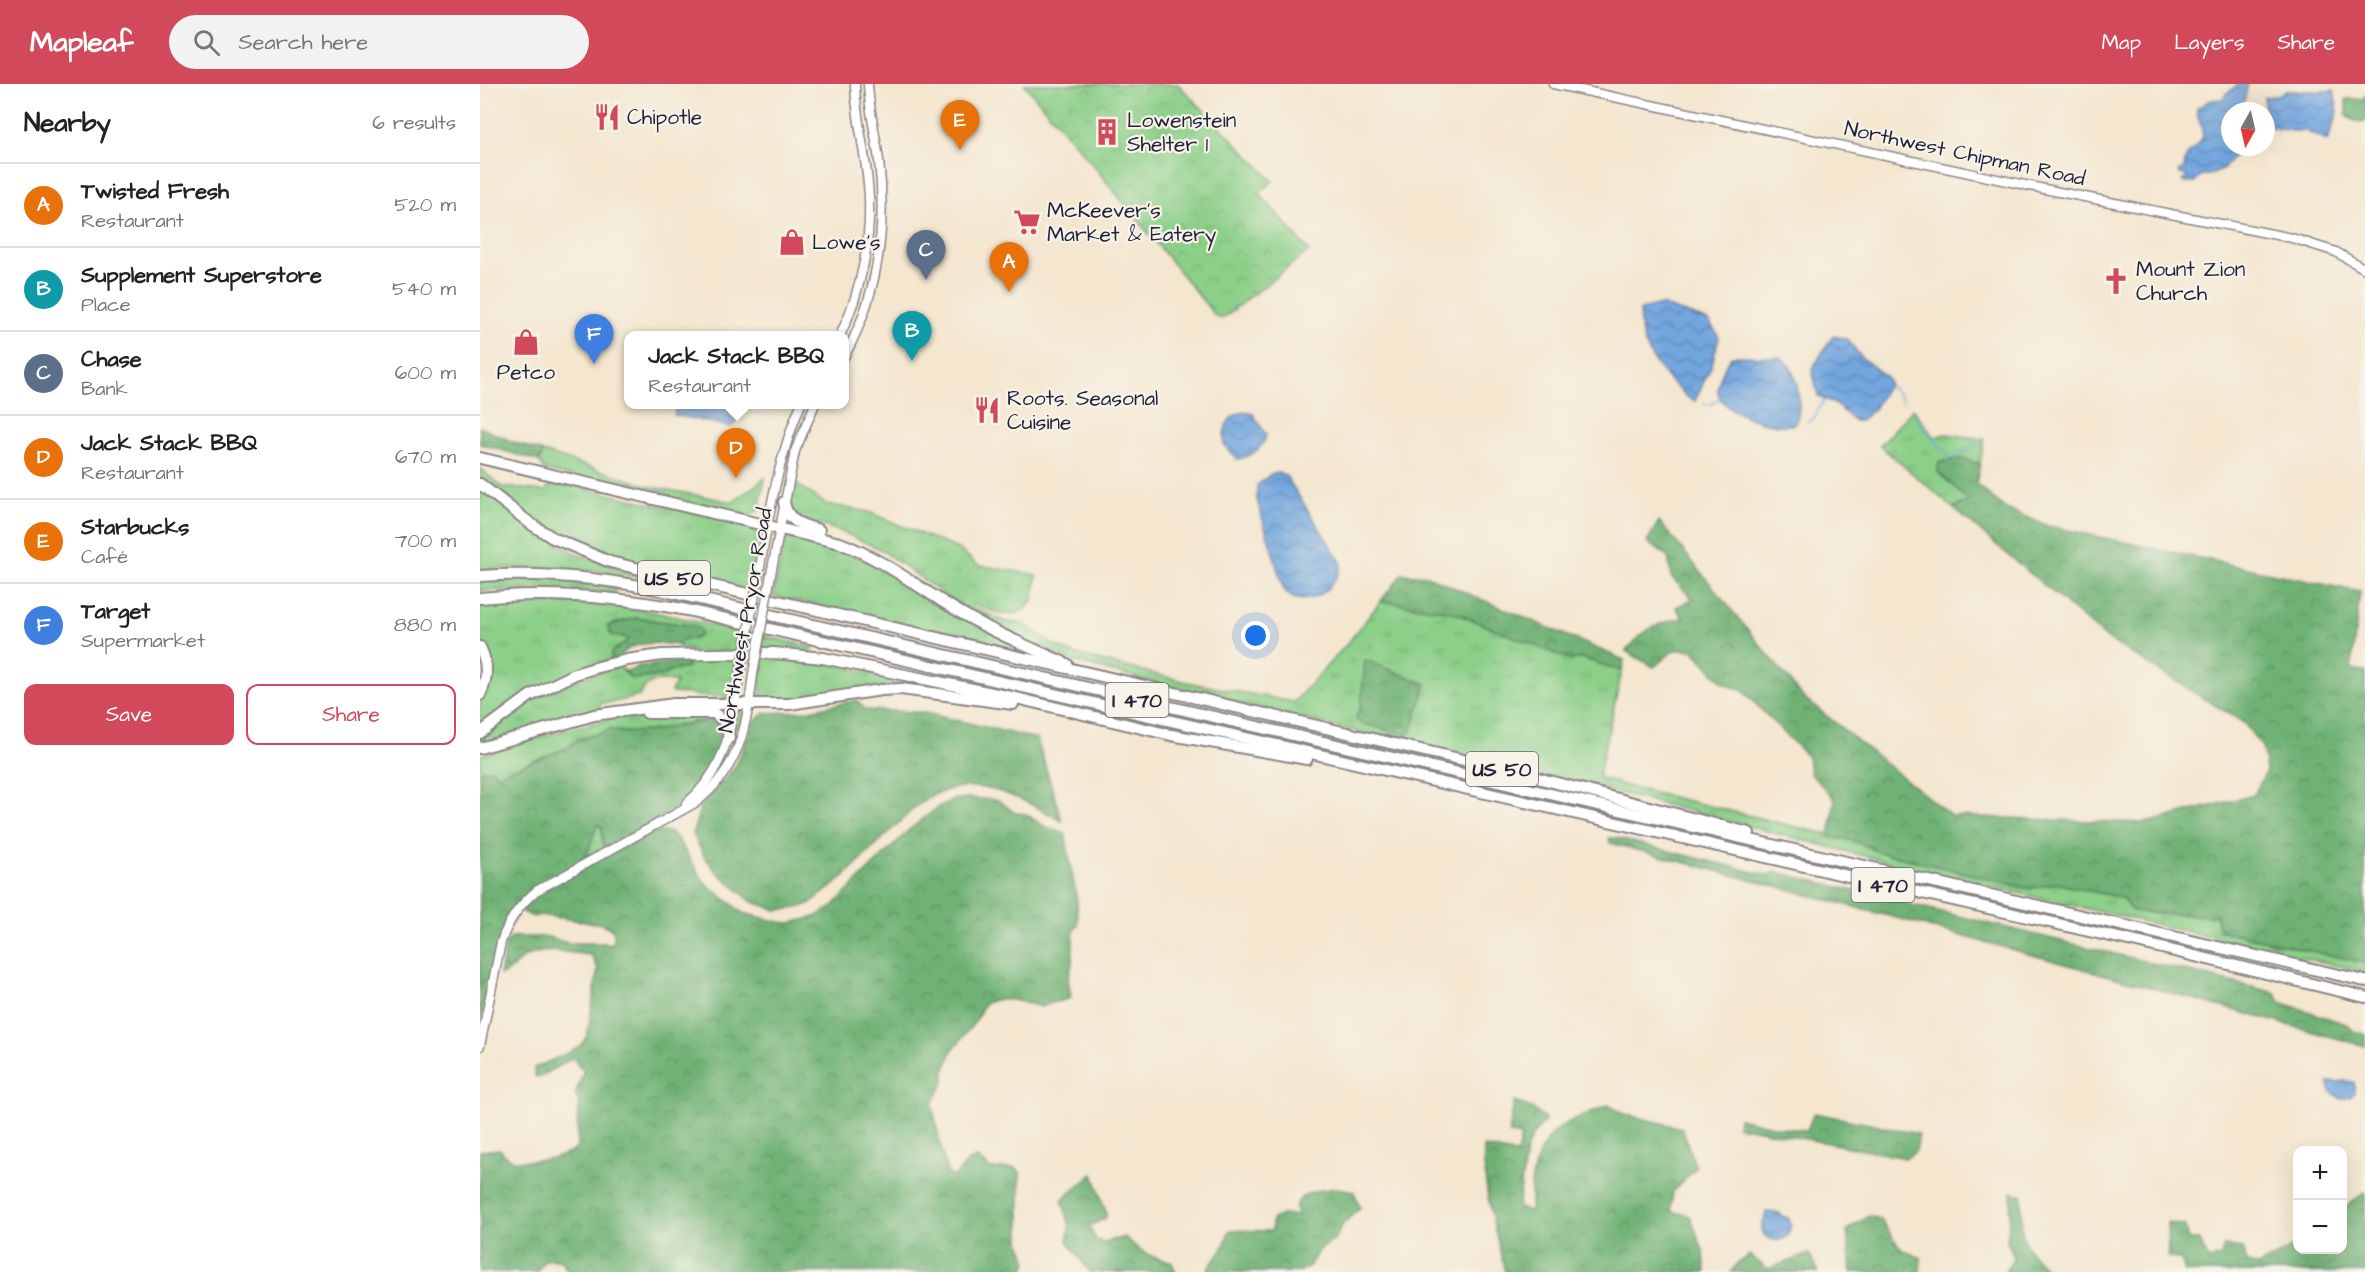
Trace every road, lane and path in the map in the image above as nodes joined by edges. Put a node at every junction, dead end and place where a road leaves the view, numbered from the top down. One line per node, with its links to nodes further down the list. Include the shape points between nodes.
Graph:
1 (855, 84): 5 (main road, via 869,218 859,286)
2 (868, 84): 6 (main road, via 882,187 881,246 872,291)
3 (1552, 84): 4 (main road, Northwest Chipman Road, via 2292,238 2336,252)
4 (2365, 269)
5 (842, 331)
6 (849, 347)
7 (799, 409): 12 (main road, Northwest Pryor Road, via 782,455)
8 (813, 409): 11 (main road, Northwest Pryor Road, via 795,452)
9 (480, 458): 12 (highway)
10 (480, 484): 18 (highway, US 50, via 554,538 610,562)
11 (784, 502): 13 (main road, Northwest Pryor Road); 15 (highway, via 793,520 854,542 890,562)
12 (768, 525): 13 (highway); 20 (main road, Northwest Pryor Road, bridge)
13 (780, 528): 15 (highway, via 857,550); 21 (main road, Northwest Pryor Road, bridge)
14 (480, 576): 29 (highway, I 470, via 557,575 634,584)
15 (916, 583): 18 (highway, via 994,632)
16 (480, 598): 27 (highway, I 470, via 566,596 671,607)
17 (480, 646): 19 (highway, via 487,673)
18 (1089, 674): 29 (highway, US 50, via 1511,771 1764,837)
19 (480, 695)
20 (735, 704): 21 (highway); 22 (highway, via 674,704); 25 (main road, Northwest Pryor Road)
21 (750, 705): 23 (highway, via 789,704 901,689); 28 (main road, Northwest Pryor Road, via 740,744 724,774 697,802)
22 (608, 713): 25 (highway, via 710,711 726,723); 26 (highway)
23 (1081, 714): 24 (highway, via 807,655 662,655 575,674 530,696); 27 (highway, via 1221,745)
24 (480, 733)
25 (729, 738): 28 (main road, Northwest Pryor Road, via 704,787)
26 (480, 748)
27 (1401, 774): 31 (highway, I 470)
28 (671, 816): 32 (main road, Northwest Pryor Road, via 536,891 519,907 501,942)
29 (1791, 850): 30 (highway, I 470)
30 (2365, 981)
31 (2365, 997)
32 (480, 1046)

